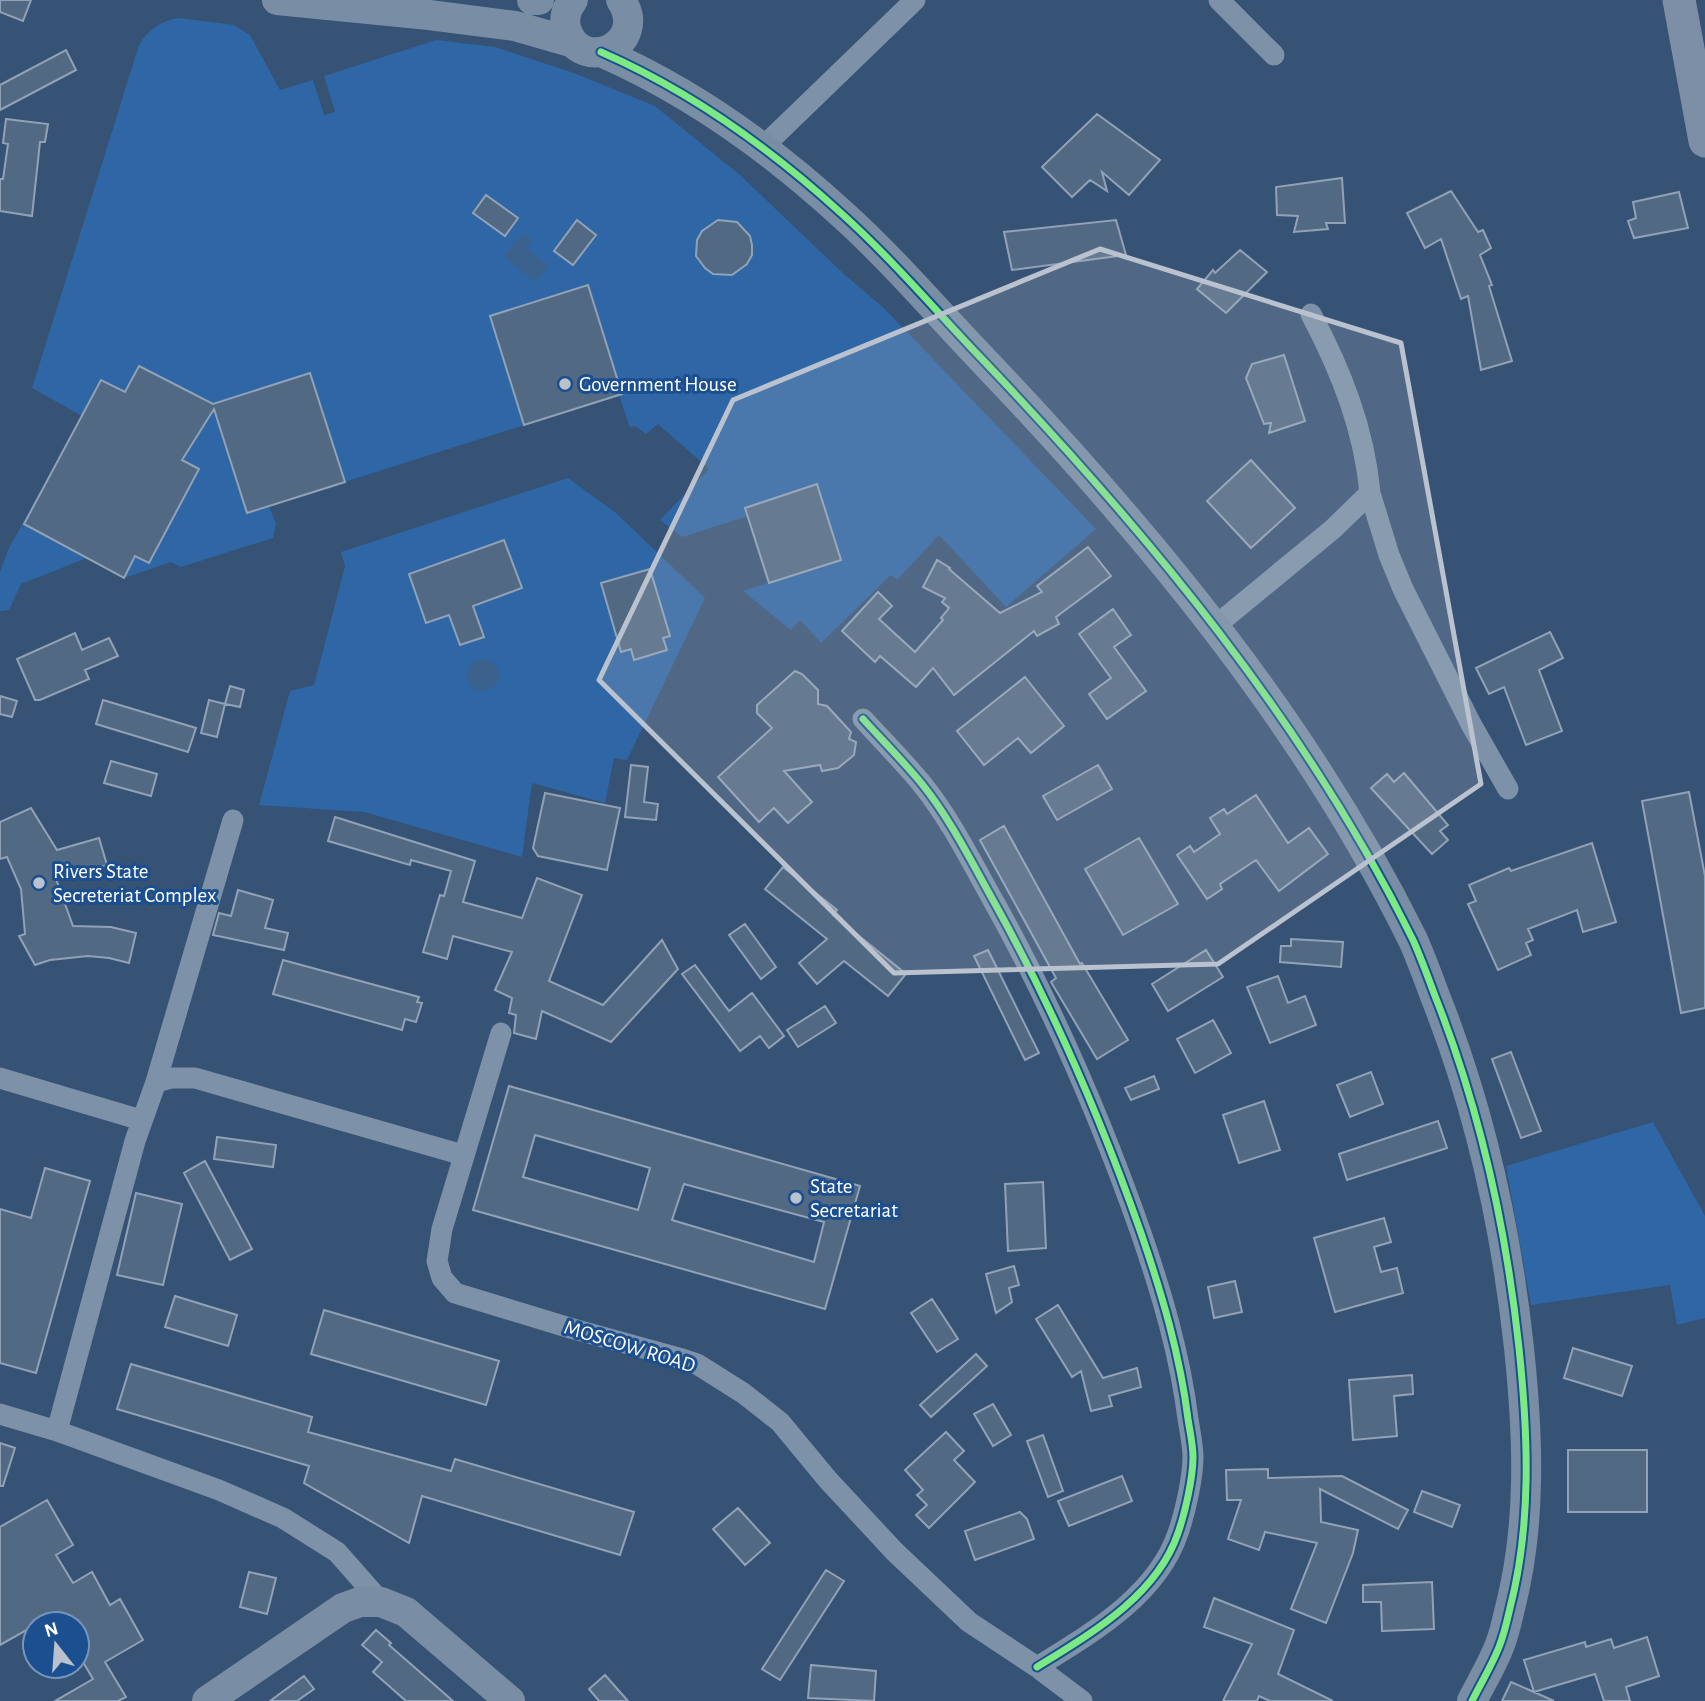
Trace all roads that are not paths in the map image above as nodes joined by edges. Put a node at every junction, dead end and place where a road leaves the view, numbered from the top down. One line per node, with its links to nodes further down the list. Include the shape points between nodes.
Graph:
1 (277, 0): 9 (street, via 515,26)
2 (532, 0): 3 (street)
3 (539, 0)
4 (573, 0): 9 (street, via 566,26)
5 (915, 0): 13 (street)
6 (1219, 0): 10 (street)
7 (1679, 0): 12 (main road)
8 (628, 11): 9 (street, via 619,44); 11 (street)
9 (587, 48): 11 (street)
10 (1274, 55)
11 (669, 84): 13 (street)
12 (1705, 141)
13 (763, 147): 16 (street, via 844,215 1026,405 1123,513)
14 (1311, 314): 15 (street, via 1334,358 1359,425)
15 (1370, 493): 16 (street); 18 (street, via 1403,589)
16 (1214, 627): 32 (street, via 1303,750 1414,942 1458,1053 1494,1183 1524,1394 1527,1498 1517,1581 1502,1639)
17 (863, 719): 28 (street, via 923,785 960,842 1074,1060 1116,1162 1171,1324 1185,1398 1193,1459 1177,1535 1158,1571 1101,1626)
18 (1508, 789)
19 (233, 820): 22 (street)
20 (500, 1032): 24 (street, MOSCOW ROAD)
21 (0, 1078): 23 (street)
22 (156, 1082): 23 (street); 24 (street, via 195,1078)
23 (141, 1120): 26 (street)
24 (463, 1155): 28 (street, MOSCOW ROAD, via 437,1261 442,1278 455,1293 697,1364 736,1388 780,1422 895,1552 969,1622)
25 (0, 1414): 26 (street)
26 (57, 1431): 27 (street, via 283,1518 337,1552)
27 (381, 1602): 29 (street, via 343,1608); 30 (street, via 406,1612)
28 (1037, 1667): 31 (street, MOSCOW ROAD)
29 (207, 1701)
30 (510, 1701)
31 (1082, 1701)
32 (1472, 1701)

